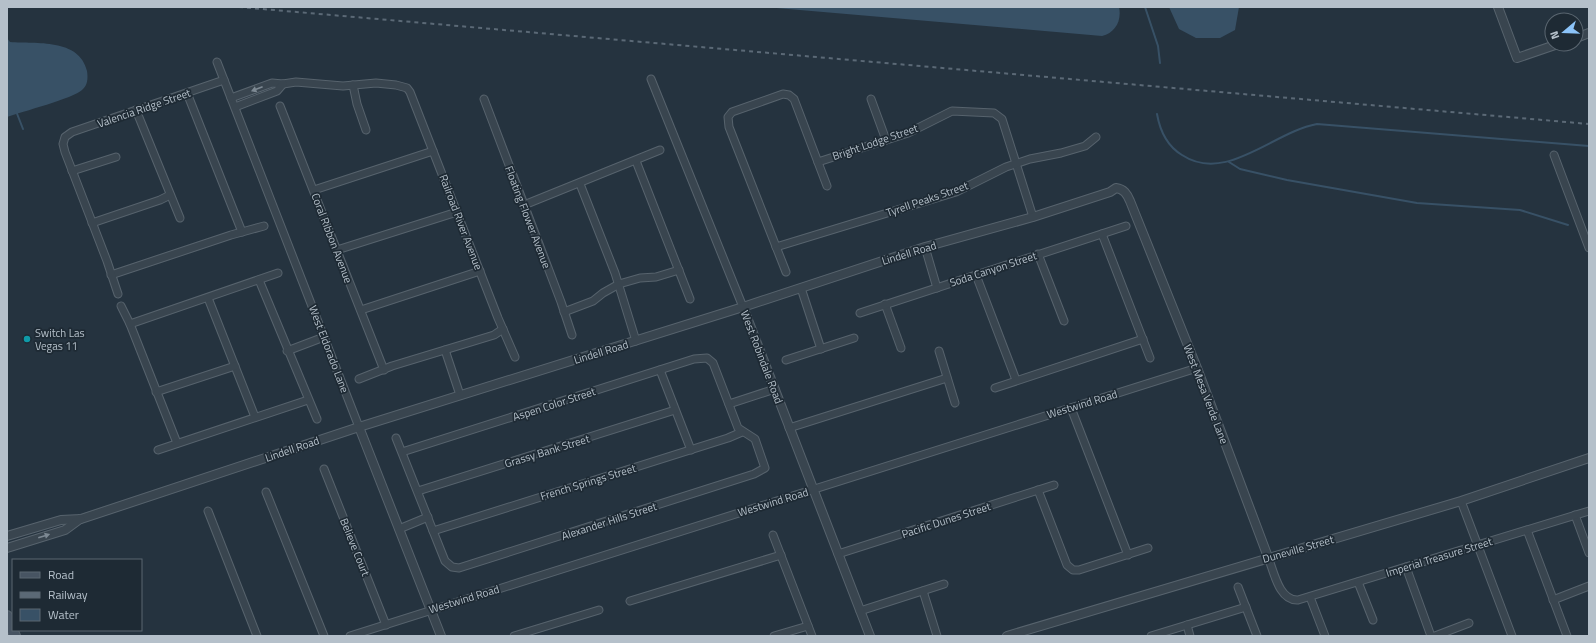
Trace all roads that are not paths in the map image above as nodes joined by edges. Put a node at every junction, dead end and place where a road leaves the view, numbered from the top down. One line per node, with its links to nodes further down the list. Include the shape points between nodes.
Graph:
1 (1498, 7): 2 (street, via 1517,58)
2 (1544, 49)
3 (217, 62): 5 (street, West Eldorado Lane)
4 (651, 79): 60 (street, West Robindale Road)
5 (224, 80): 8 (street, Valencia Ridge Street); 9 (street, West Eldorado Lane)
6 (283, 84): 7 (street, via 296,82); 9 (street, one-way to 9, via 272,83); 13 (street, via 277,91)
7 (353, 85): 15 (street); 19 (street, Railroad River Avenue, via 376,83 407,88)
8 (187, 93): 14 (street, Valencia Ridge Street); 38 (street)
9 (231, 98): 13 (street, West Eldorado Lane)
10 (484, 99): 31 (street, Floating Flower Avenue)
11 (871, 99): 17 (street)
12 (280, 106): 29 (street, Coral Ribbon Avenue)
13 (235, 107): 68 (street, West Eldorado Lane)
14 (136, 110): 25 (street, Valencia Ridge Street, via 72,132 65,137 63,144); 30 (street)
15 (366, 130)
16 (1096, 137): 24 (street, Tyrell Peaks Street, via 1085,146 1073,150)
17 (886, 140): 23 (street, Bright Lodge Street); 24 (street, Bright Lodge Street, via 918,129 952,111 994,113 1002,120)
18 (660, 150): 22 (street)
19 (434, 151): 29 (street); 32 (street, Railroad River Avenue)
20 (1554, 155): 40 (street)
21 (116, 157): 25 (street)
22 (636, 161): 26 (street); 45 (street)
23 (818, 162): 27 (street); 41 (street, via 794,99 789,95 783,94 732,112 728,117 729,126)
24 (1016, 163): 33 (street); 41 (street, Tyrell Peaks Street, via 956,192)
25 (72, 171): 35 (street)
26 (580, 184): 31 (street); 52 (street)
27 (827, 186)
28 (1121, 189): 33 (street, Lindell Road, via 1116,188); 81 (street, West Mesa Verde Lane, via 1130,201)
29 (314, 190): 43 (street, Coral Ribbon Avenue)
30 (170, 195): 34 (street); 35 (street)
31 (524, 205): 62 (street, Floating Flower Avenue)
32 (457, 212): 43 (street); 46 (street, Railroad River Avenue)
33 (1033, 217): 42 (street, Lindell Road)
34 (180, 218)
35 (92, 223): 49 (street)
36 (264, 226): 38 (street)
37 (1126, 226): 39 (street, Soda Canyon Street)
38 (242, 232): 49 (street)
39 (1102, 234): 44 (street, Soda Canyon Street); 70 (street)
40 (1589, 245)
41 (776, 247): 47 (street)
42 (925, 247): 53 (street, Lindell Road); 54 (street)
43 (337, 250): 61 (street, Coral Ribbon Avenue)
44 (1038, 254): 50 (street, Soda Canyon Street); 64 (street)
45 (678, 270): 52 (street); 57 (street)
46 (480, 271): 61 (street); 66 (street, Railroad River Avenue)
47 (786, 272)
48 (278, 273): 51 (street)
49 (111, 275): 55 (street)
50 (976, 275): 54 (street, Soda Canyon Street); 86 (street)
51 (259, 280): 56 (street); 75 (street)
52 (619, 284): 62 (street, via 593,301); 71 (street)
53 (801, 288): 60 (street, Lindell Road); 73 (street)
54 (937, 288): 58 (street, Soda Canyon Street)
55 (118, 294)
56 (208, 298): 65 (street); 80 (street)
57 (690, 299)
58 (885, 304): 63 (street, Soda Canyon Street); 72 (street)
59 (121, 306): 65 (street)
60 (743, 307): 71 (street, Lindell Road); 88 (street, West Robindale Road)
61 (361, 310): 82 (street, Coral Ribbon Avenue)
62 (564, 312): 67 (street, Floating Flower Avenue)
63 (860, 313)
64 (1064, 321)
65 (130, 324): 89 (street)
66 (503, 329): 74 (street, via 494,335); 77 (street, Railroad River Avenue)
67 (572, 335)
68 (324, 337): 75 (street); 98 (street, West Eldorado Lane)
69 (854, 338): 73 (street)
70 (1143, 339): 78 (street); 86 (street)
71 (636, 341): 90 (street, Lindell Road)
72 (901, 348)
73 (821, 349): 79 (street)
74 (445, 350): 82 (street); 90 (street)
75 (287, 351): 91 (street)
76 (939, 352): 84 (street)
77 (515, 357)
78 (1150, 358)
79 (786, 360)
80 (235, 366): 89 (street); 96 (street)
81 (1197, 368): 94 (street, Westwind Road); 131 (street, West Mesa Verde Lane)
82 (384, 370): 85 (street)
83 (660, 370): 93 (street, Aspen Color Street, via 707,358 713,363); 95 (street); 105 (street, Aspen Color Street)
84 (947, 378): 92 (street); 99 (street)
85 (359, 379)
86 (1016, 380): 87 (street)
87 (995, 388)
88 (774, 390): 93 (street); 99 (street, West Robindale Road)
89 (156, 392): 102 (street)
90 (460, 395): 98 (street, Lindell Road)
91 (308, 400): 96 (street); 97 (street)
92 (956, 403)
93 (729, 404): 100 (street)
94 (1071, 408): 109 (street, Westwind Road); 129 (street)
95 (676, 410): 104 (street); 111 (street, Grassy Bank Street)
96 (255, 417): 102 (street)
97 (317, 419)
98 (359, 427): 118 (street, Lindell Road); 119 (street, West Eldorado Lane)
99 (790, 428): 109 (street, West Robindale Road)
100 (742, 432): 104 (street, French Springs Street); 121 (street, Alexander Hills Street, via 755,439 765,468 754,474 603,524 459,568 452,567 445,561)
101 (396, 438): 105 (street)
102 (177, 443): 103 (street)
103 (158, 450)
104 (691, 450): 121 (street, French Springs Street)
105 (402, 452): 111 (street)
106 (1589, 458): 113 (street, Duneville Street)
107 (324, 469): 149 (street, Believe Court)
108 (1054, 485): 110 (street, Pacific Dunes Street)
109 (813, 490): 128 (street, West Robindale Road); 143 (street, Westwind Road)
110 (1038, 490): 128 (street, Pacific Dunes Street); 129 (street, via 1067,565 1074,570)
111 (418, 491): 117 (street)
112 (266, 492): 154 (street)
113 (1461, 501): 124 (street); 131 (street, Duneville Street)
114 (208, 511): 153 (street)
115 (1589, 511): 116 (street, Imperial Treasure Street)
116 (1575, 515): 120 (street, Imperial Treasure Street); 127 (street)
117 (428, 517): 119 (street); 121 (street)
118 (81, 519): 123 (street, Lindell Road, via 61,520); 125 (street, Lindell Road, one-way to 118, via 65,530)
119 (399, 530): 143 (street, West Eldorado Lane)
120 (1527, 530): 124 (street, Imperial Treasure Street); 140 (street)
121 (433, 531)
122 (773, 535): 130 (street)
123 (7, 536)
124 (1477, 545): 132 (street, Imperial Treasure Street); 169 (street)
125 (7, 548)
126 (1148, 548): 129 (street)
127 (1589, 553)
128 (838, 554): 145 (street, West Robindale Road)
129 (1128, 554)
130 (781, 555): 141 (street); 151 (street)
131 (1268, 558): 139 (street, West Mesa Verde Lane, via 1283,594); 162 (street, Duneville Street)
132 (1406, 567): 133 (street, Imperial Treasure Street); 167 (street)
133 (1358, 582): 138 (street, Imperial Treasure Street); 147 (street)
134 (944, 584): 137 (street)
135 (1589, 586): 140 (street)
136 (1238, 587): 142 (street)
137 (923, 591): 145 (street); 161 (street)
138 (1310, 597): 139 (street, Imperial Treasure Street); 166 (street)
139 (1289, 599)
140 (1554, 600): 170 (street)
141 (630, 601)
142 (1246, 607): 150 (street); 165 (street)
143 (430, 610): 149 (street, Westwind Road); 156 (street, West Eldorado Lane)
144 (599, 610): 157 (street)
145 (860, 611): 160 (street, West Robindale Road)
146 (7, 616): 152 (main road)
147 (1373, 620)
148 (1469, 623): 168 (street)
149 (386, 625): 155 (street, Westwind Road)
150 (1187, 625): 163 (street); 164 (street)
151 (808, 626): 158 (street); 159 (street)
152 (12, 628)
153 (257, 636)
154 (324, 636)
155 (350, 636)
156 (441, 636)
157 (514, 636)
158 (774, 636)
159 (812, 636)
160 (870, 636)
161 (937, 636)
162 (1007, 636)
163 (1151, 636)
164 (1190, 636)
165 (1257, 636)
166 (1325, 636)
167 (1432, 636)
168 (1435, 636)
169 (1512, 636)
170 (1567, 636)

